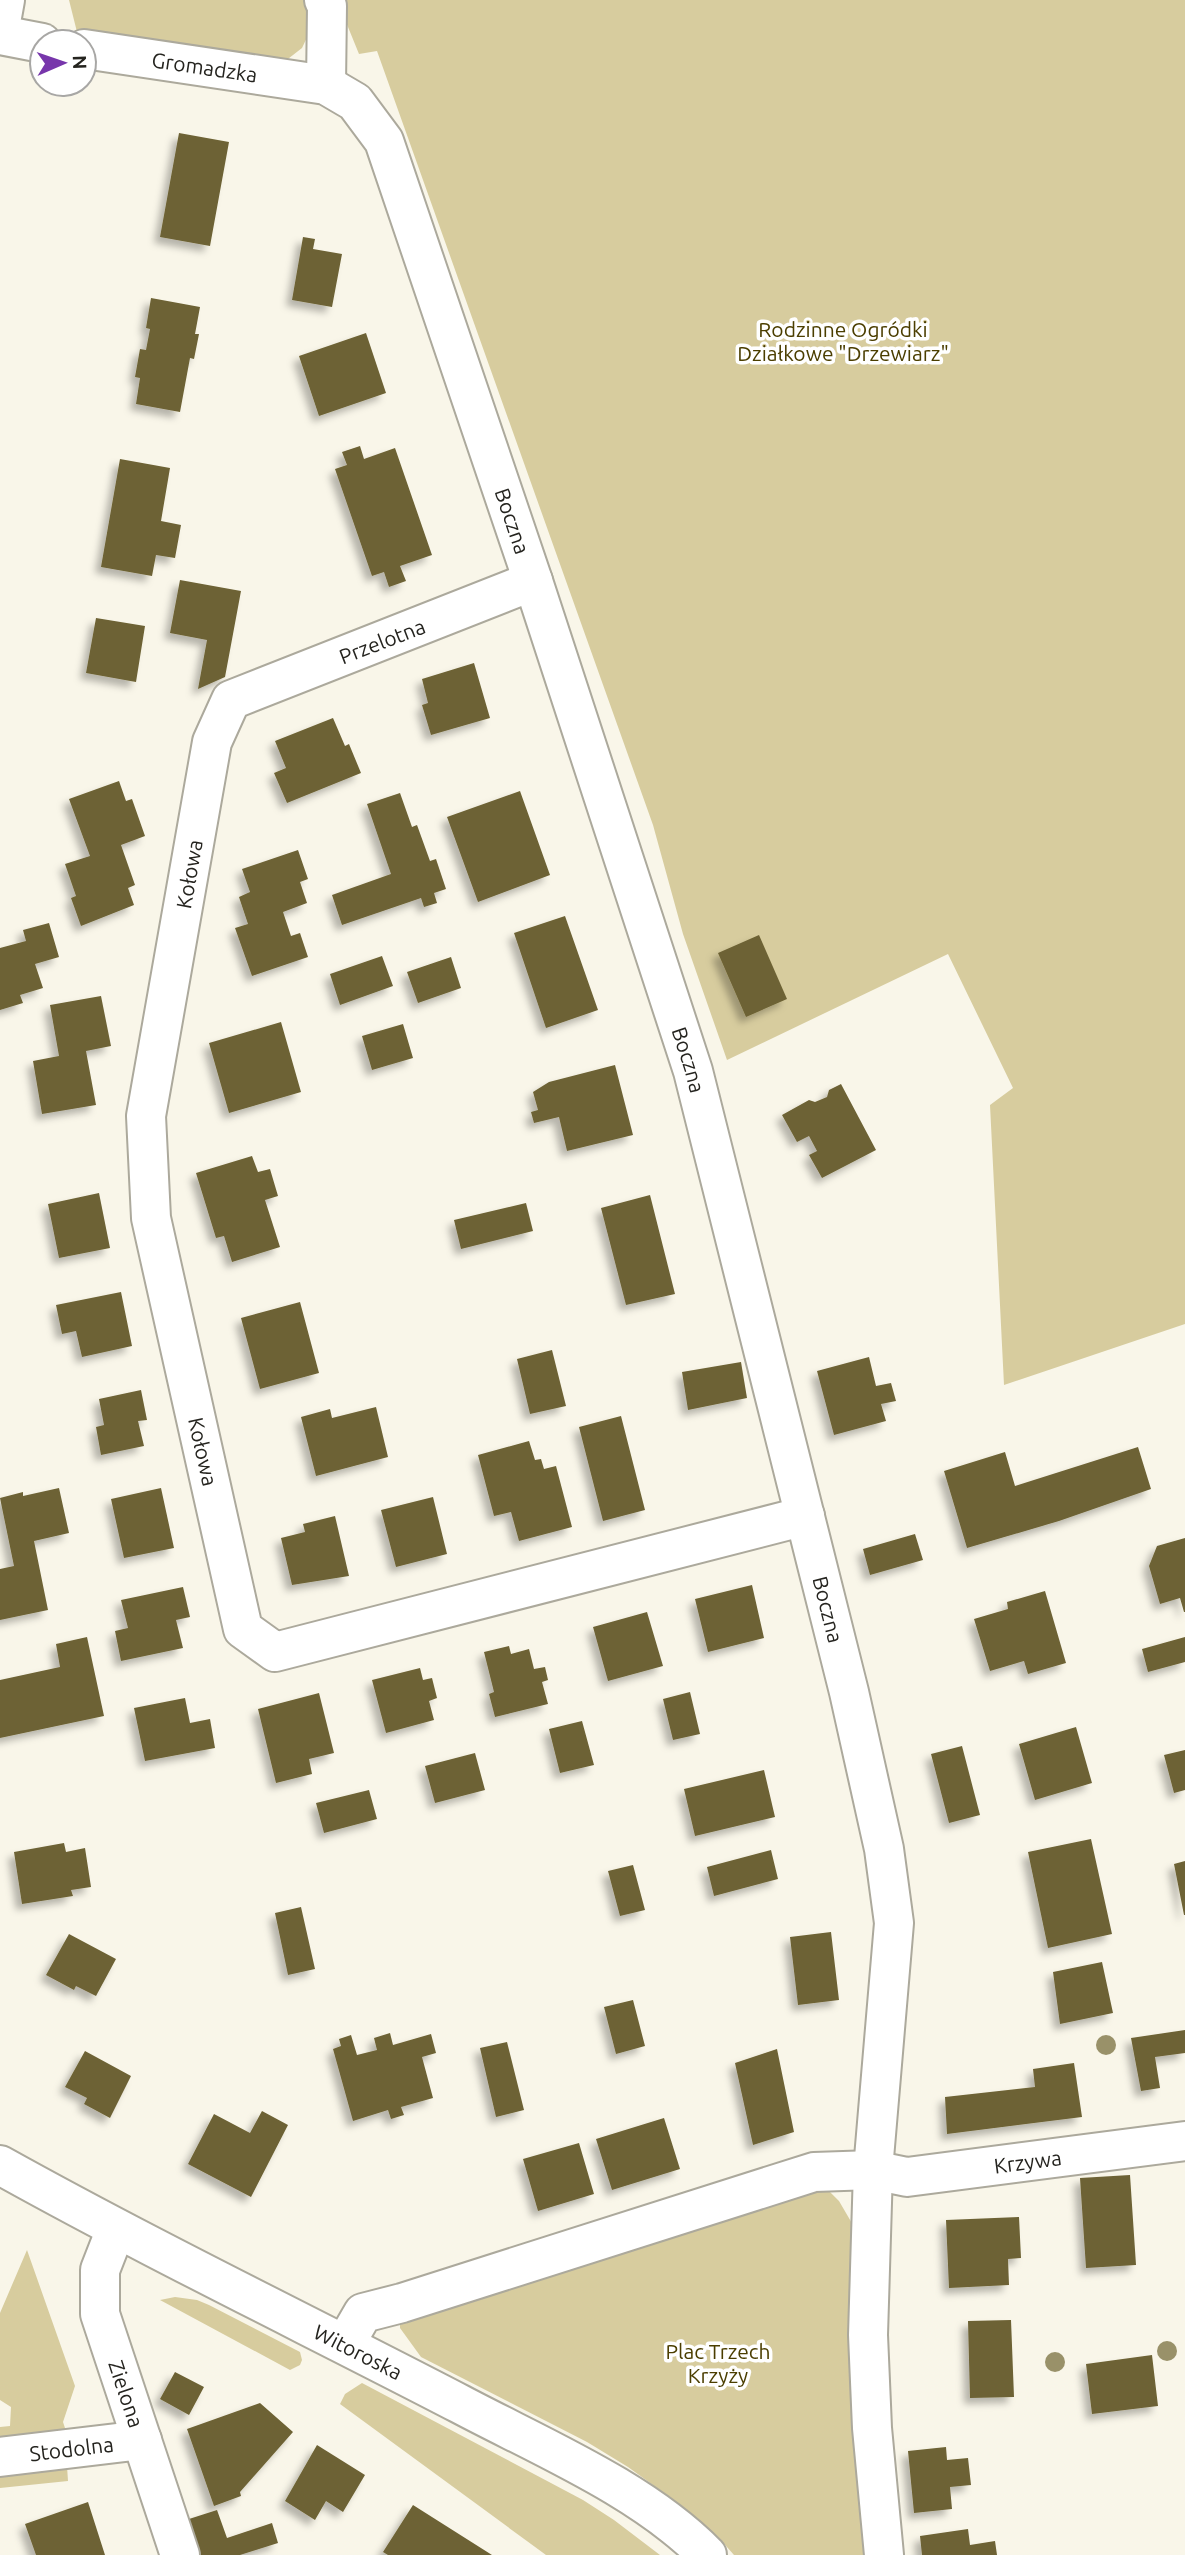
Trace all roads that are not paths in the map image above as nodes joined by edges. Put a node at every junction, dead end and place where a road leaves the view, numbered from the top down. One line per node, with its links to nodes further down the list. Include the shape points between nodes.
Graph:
1 (5, 0): 3 (street)
2 (324, 0): 7 (street)
3 (0, 28)
4 (0, 35): 5 (street)
5 (28, 40)
6 (98, 51): 7 (street, Gromadzka)
7 (326, 85): 8 (street, Boczna, via 355,102 384,141)
8 (533, 581): 9 (street, Przelotna); 10 (street, Boczna, via 694,1071)
9 (231, 700): 10 (street, Kołowa, via 212,742 146,1116 151,1218 243,1629 275,1652)
10 (805, 1516): 13 (street, Boczna, via 884,1849 894,1923)
11 (1185, 2141): 13 (street, Krzywa, via 907,2176)
12 (0, 2165): 14 (street, Witoroska)
13 (873, 2170): 15 (street, via 814,2172 363,2313); 20 (street, via 868,2335)
14 (116, 2230): 15 (street, Witoroska); 16 (street, Zielona, via 100,2270 100,2314)
15 (345, 2344): 19 (street, Witoroska, via 634,2497)
16 (142, 2440): 17 (street, Stodolna); 18 (street, Zielona)
17 (0, 2457)
18 (180, 2555)
19 (707, 2555)
20 (884, 2555)

